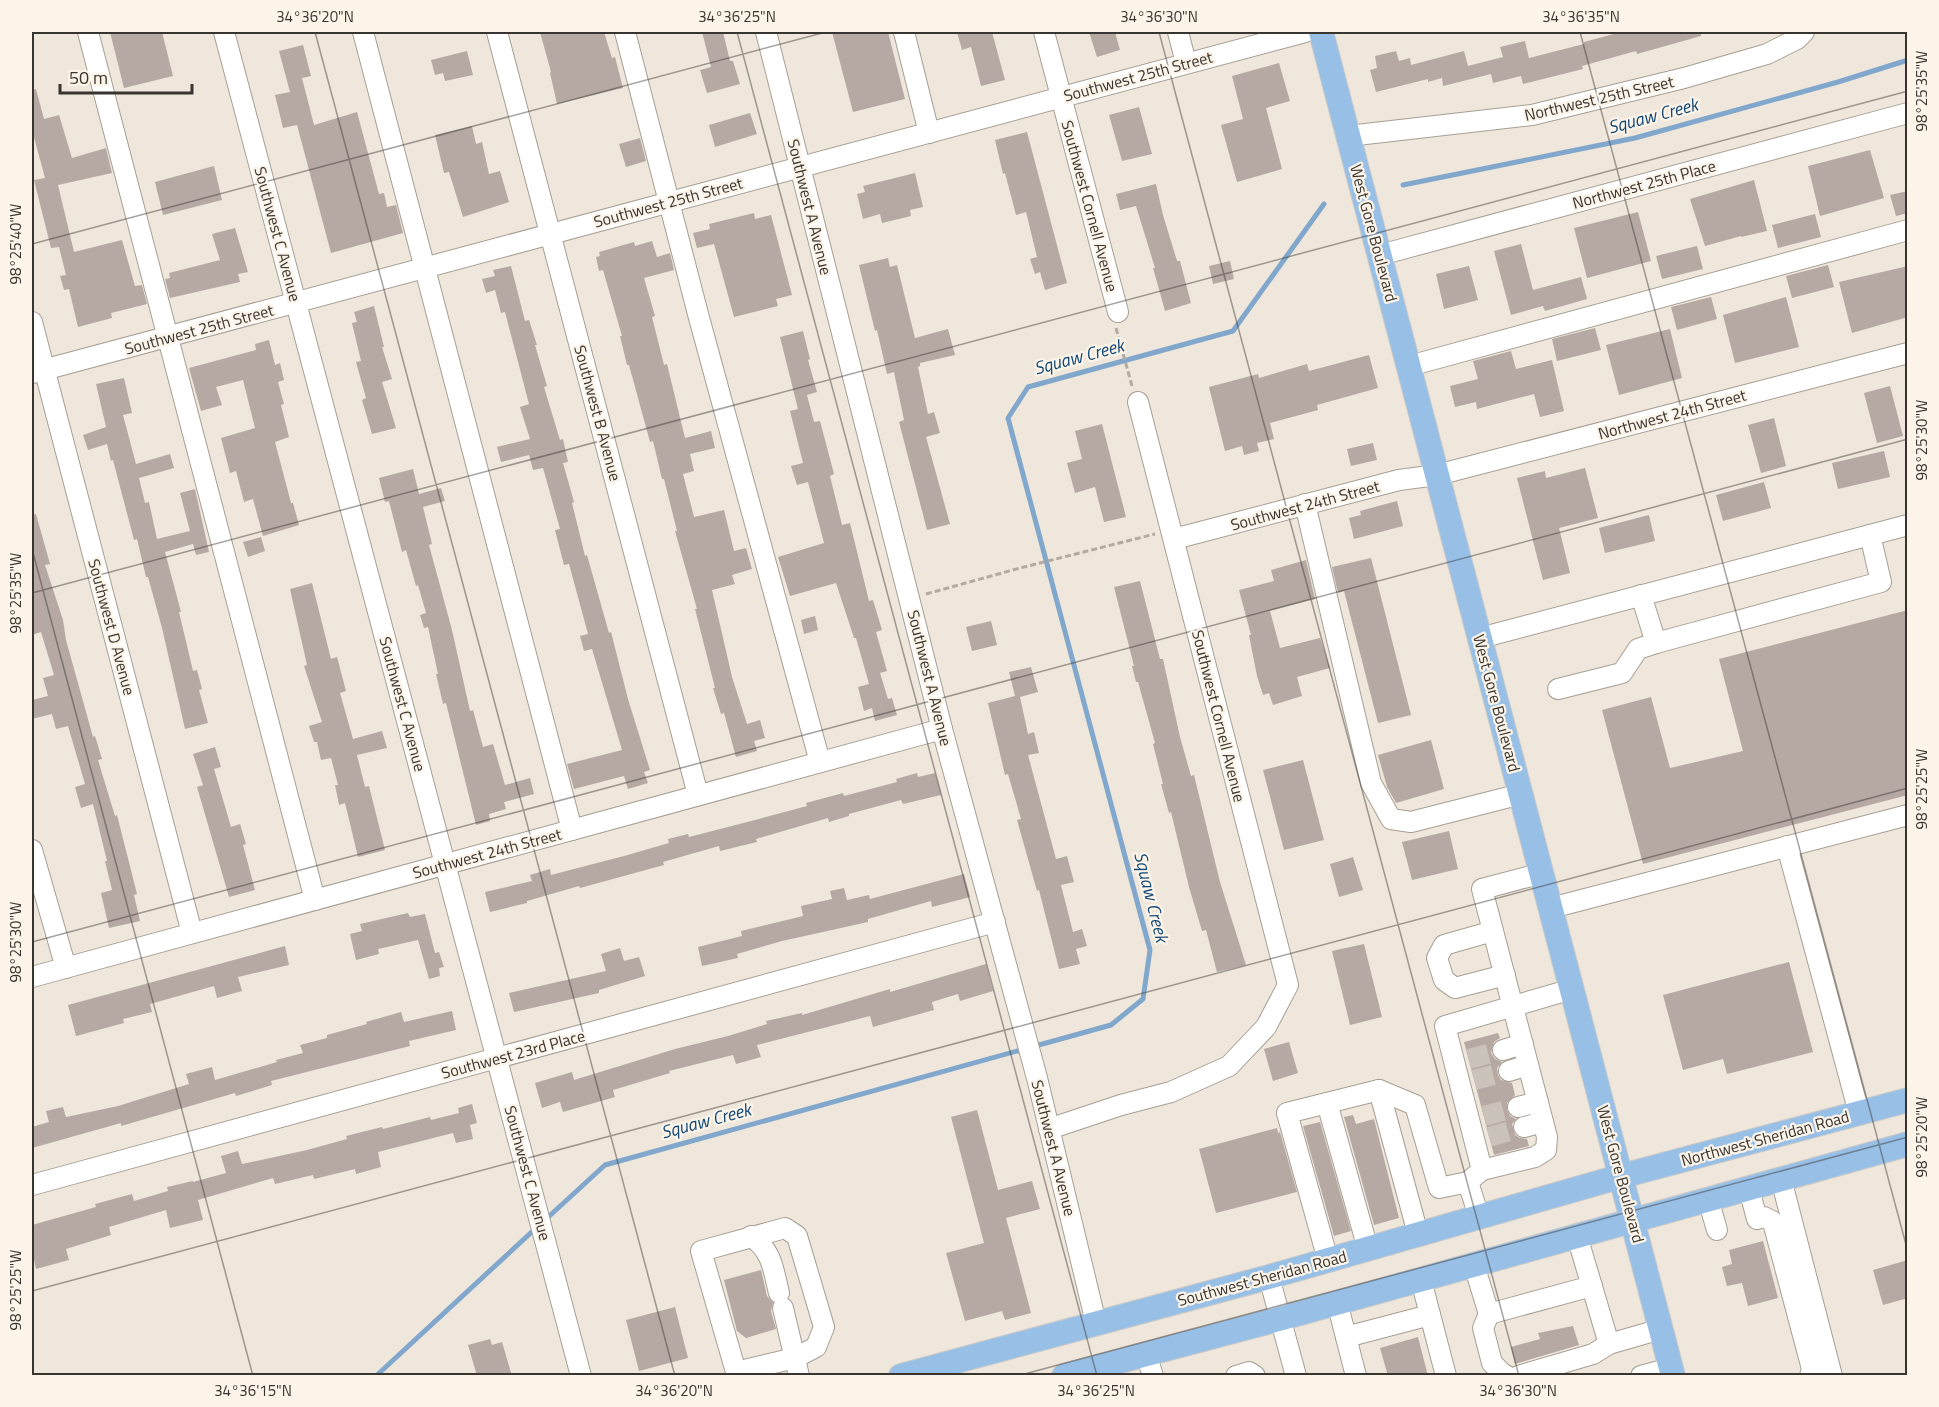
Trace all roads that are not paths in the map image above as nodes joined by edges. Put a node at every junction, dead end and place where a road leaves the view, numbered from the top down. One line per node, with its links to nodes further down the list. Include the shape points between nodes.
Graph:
1 (88, 32): 27 (street)
2 (224, 32): 24 (street, Southwest C Avenue)
3 (363, 32): 23 (street)
4 (497, 32): 21 (street, Southwest B Avenue)
5 (625, 32): 19 (street)
6 (766, 32): 18 (street, Southwest A Avenue)
7 (904, 32): 16 (street)
8 (1044, 32): 14 (street, Southwest Cornell Avenue)
9 (1178, 32): 13 (street)
10 (1305, 32): 13 (street, Southwest 25th Street)
11 (1321, 32): 17 (main road, West Gore Boulevard)
12 (1804, 32): 17 (street, Northwest 25th Street, via 1767,54 1532,116)
13 (1186, 63): 14 (street, Southwest 25th Street)
14 (1061, 97): 16 (street, Southwest 25th Street); 25 (street, Southwest Cornell Avenue)
15 (1908, 112): 22 (street, Northwest 25th Place)
16 (929, 132): 18 (street, Southwest 25th Street)
17 (1348, 136): 22 (main road, West Gore Boulevard)
18 (800, 167): 19 (street, Southwest 25th Street); 41 (street, Southwest A Avenue)
19 (669, 202): 21 (street, Southwest 25th Street); 42 (street)
20 (1908, 230): 29 (street)
21 (551, 234): 23 (street, Southwest 25th Street); 44 (street, Southwest B Avenue)
22 (1380, 255): 29 (main road, West Gore Boulevard)
23 (424, 268): 24 (street, Southwest 25th Street); 46 (street)
24 (296, 302): 27 (street, Southwest 25th Street); 49 (street, Southwest C Avenue)
25 (1118, 312)
26 (32, 322): 30 (street, Southwest D Avenue)
27 (169, 337): 30 (street, Southwest 25th Street); 51 (street)
28 (1908, 353): 32 (street, Northwest 24th Street)
29 (1409, 366): 32 (main road, West Gore Boulevard)
30 (38, 372): 55 (street, Southwest D Avenue)
31 (1135, 394): 35 (street, Southwest Cornell Avenue)
32 (1437, 475): 33 (street, Southwest 24th Street, via 1399,480); 38 (main road, West Gore Boulevard)
33 (1305, 504): 35 (street, Southwest 24th Street); 43 (street, via 1371,783 1391,819 1411,822)
34 (1908, 525): 36 (street)
35 (1172, 535): 74 (street, Southwest Cornell Avenue, via 1288,985 1266,1027 1229,1066 1171,1092)
36 (1870, 535): 37 (street); 39 (street, via 1881,582)
37 (1641, 596): 38 (street); 39 (street)
38 (1480, 638): 43 (main road, West Gore Boulevard)
39 (1656, 643): 40 (street, via 1638,649 1622,674)
40 (1558, 689)
41 (942, 729): 42 (street, Southwest 24th Street); 53 (street, Southwest A Avenue)
42 (820, 762): 44 (street, Southwest 24th Street)
43 (1521, 794): 50 (main road, West Gore Boulevard)
44 (698, 795): 46 (street, Southwest 24th Street)
45 (1908, 815): 47 (street)
46 (572, 830): 49 (street, Southwest 24th Street)
47 (1787, 846): 52 (street); 71 (street)
48 (32, 850): 56 (street)
49 (445, 864): 51 (street, Southwest 24th Street); 63 (street, Southwest C Avenue)
50 (1542, 873): 52 (main road, West Gore Boulevard); 54 (street, via 1482,889)
51 (315, 900): 55 (street, Southwest 24th Street)
52 (1551, 908): 59 (main road, West Gore Boulevard)
53 (995, 922): 63 (street, Southwest 23rd Place); 74 (street, Southwest A Avenue)
54 (1493, 931): 57 (street); 57 (street, via 1444,945 1437,958 1444,980 1455,988)
55 (192, 933): 56 (street, Southwest 24th Street)
56 (66, 968): 58 (street, Southwest 24th Street)
57 (1505, 975): 60 (street)
58 (32, 977)
59 (1572, 989): 60 (street); 77 (main road, West Gore Boulevard)
60 (1513, 1006): 61 (street); 76 (street, via 1445,1026 1462,1061 1482,1139)
61 (1523, 1044): 62 (street); 64 (street)
62 (1503, 1050)
63 (497, 1059): 79 (street, Southwest 23rd Place); 111 (street, Southwest C Avenue)
64 (1528, 1065): 65 (street); 68 (street)
65 (1509, 1071)
66 (1379, 1090): 69 (street); 76 (street, via 1414,1105 1439,1188); 85 (street)
67 (1908, 1100): 71 (main road, Northwest Sheridan Road)
68 (1538, 1102): 70 (street); 72 (street)
69 (1327, 1103): 88 (street); 89 (street, via 1287,1113)
70 (1518, 1107)
71 (1859, 1113): 77 (main road, Northwest Sheridan Road)
72 (1543, 1122): 73 (street); 76 (street, via 1546,1150)
73 (1524, 1127)
74 (1049, 1129): 98 (street, Southwest A Avenue)
75 (1908, 1144): 78 (main road)
76 (1475, 1176): 82 (street)
77 (1622, 1176): 82 (main road, Southwest Sheridan Road); 83 (main road, West Gore Boulevard)
78 (1781, 1179): 80 (main road); 122 (street)
79 (32, 1185)
80 (1749, 1189): 81 (main road); 121 (street, via 1757,1219 1764,1217 1774,1226 1812,1369)
81 (1708, 1199): 83 (main road); 84 (street)
82 (1479, 1217): 85 (main road, Southwest Sheridan Road)
83 (1633, 1220): 87 (main road); 99 (main road, West Gore Boulevard)
84 (1717, 1230)
85 (1418, 1234): 88 (main road, Southwest Sheridan Road)
86 (751, 1236): 104 (street, via 769,1254); 104 (street, via 785,1228 797,1236 824,1327 816,1347); 108 (street, via 701,1251)
87 (1577, 1236): 90 (main road); 93 (street)
88 (1368, 1249): 89 (main road, Southwest Sheridan Road)
89 (1328, 1260): 91 (main road, Southwest Sheridan Road)
90 (1474, 1265): 92 (main road); 96 (street)
91 (1269, 1277): 97 (street); 98 (main road, Southwest Sheridan Road)
92 (1421, 1280): 94 (main road); 95 (street)
93 (1592, 1286): 96 (street); 102 (street)
94 (1337, 1302): 97 (main road); 100 (street)
95 (1430, 1314): 100 (street); 101 (street)
96 (1489, 1314): 118 (street, via 1483,1328 1492,1363)
97 (1280, 1319): 103 (main road); 110 (street)
98 (1096, 1323): 106 (main road, Southwest Sheridan Road)
99 (1661, 1329): 102 (street); 107 (main road, West Gore Boulevard)
100 (1346, 1337): 115 (street)
101 (1436, 1338): 116 (street, via 1432,1360); 117 (street)
102 (1609, 1344): 119 (street, via 1593,1354)
103 (1150, 1365): 105 (main road)
104 (797, 1367): 108 (street)
105 (1106, 1370): 109 (main road)
106 (926, 1372): 112 (main road, Southwest Sheridan Road)
107 (1672, 1372): 120 (street)
108 (737, 1374)
109 (1073, 1374)
110 (1294, 1375)
111 (581, 1376)
112 (901, 1376)
113 (1236, 1376): 114 (street, via 1250,1372)
114 (1255, 1376)
115 (1356, 1376)
116 (1436, 1376)
117 (1446, 1376)
118 (1507, 1376)
119 (1518, 1376)
120 (1641, 1376)
121 (1810, 1376)
122 (1832, 1376)

